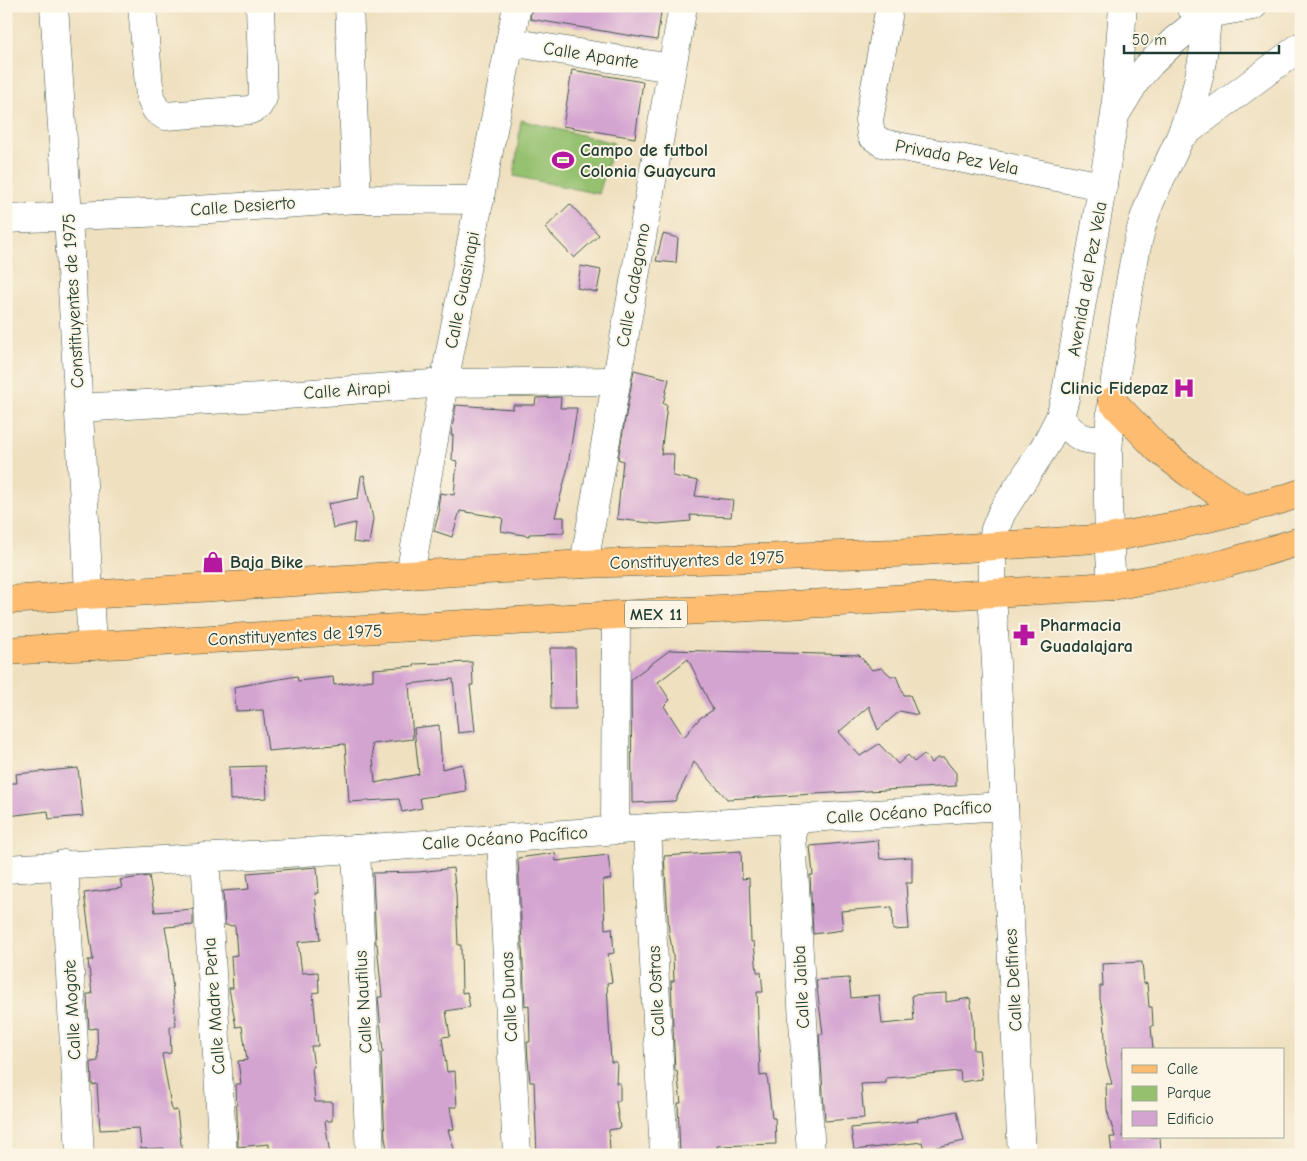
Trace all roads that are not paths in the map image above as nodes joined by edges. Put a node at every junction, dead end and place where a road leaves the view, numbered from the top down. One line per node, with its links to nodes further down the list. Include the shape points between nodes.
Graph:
1 (54, 6): 19 (street, Constituyentes de 1975)
2 (142, 6): 3 (street, via 150,97 156,110 164,116 250,110 258,106 263,98)
3 (260, 6)
4 (349, 6): 17 (street)
5 (517, 6): 11 (street, Calle Guasinapi)
6 (683, 6): 13 (street, Calle Cadegomo)
7 (1123, 6): 14 (street, Avenida del Pez Vela)
8 (1253, 6): 9 (street)
9 (1199, 10): 14 (street, via 1137,79); 15 (street, via 1203,67)
10 (888, 17): 16 (street, Privada Pez Vela, via 869,120 871,135 882,142)
11 (510, 42): 13 (street, Calle Apante); 18 (street, Calle Guasinapi)
12 (1301, 46): 15 (street)
13 (672, 68): 21 (street, Calle Cadegomo)
14 (1115, 115): 16 (street, Avenida del Pez Vela)
15 (1181, 136): 23 (street, via 1154,189 1134,257)
16 (1103, 186): 25 (street, Avenida del Pez Vela)
17 (358, 198): 18 (street, Calle Desierto); 19 (street, Calle Desierto)
18 (480, 200): 22 (street, Calle Guasinapi)
19 (68, 216): 20 (street, Calle Desierto); 24 (street, Constituyentes de 1975)
20 (6, 219)
21 (616, 380): 22 (street, Calle Airapi); 32 (street, Calle Cadegomo)
22 (444, 383): 24 (street, Calle Airapi); 33 (street, Calle Guasinapi)
23 (1112, 401): 26 (street); 28 (main road, via 1158,449)
24 (79, 408): 36 (street, Constituyentes de 1975)
25 (1060, 417): 26 (street, via 1076,435 1098,441); 31 (street, Avenida del Pez Vela, via 1002,512)
26 (1109, 438): 29 (street)
27 (1301, 493): 28 (main road, Constituyentes de 1975)
28 (1244, 510): 29 (main road, Constituyentes de 1975)
29 (1109, 538): 31 (main road, Constituyentes de 1975); 34 (street)
30 (1301, 541): 34 (main road, Constituyentes de 1975 / MEX 11, via 1228,563)
31 (992, 546): 32 (main road, Constituyentes de 1975); 35 (street, Avenida del Pez Vela)
32 (584, 564): 33 (main road, Constituyentes de 1975)
33 (410, 575): 36 (main road, Constituyentes de 1975)
34 (1112, 586): 35 (main road, Constituyentes de 1975 / MEX 11)
35 (992, 594): 38 (main road, Constituyentes de 1975 / MEX 11); 41 (street, Calle Delfines)
36 (89, 596): 37 (main road, Constituyentes de 1975); 39 (street, Constituyentes de 1975)
37 (6, 600)
38 (616, 616): 39 (main road, Constituyentes de 1975 / MEX 11); 44 (street)
39 (92, 646): 40 (main road, Constituyentes de 1975 / MEX 11)
40 (6, 651)
41 (1004, 806): 42 (street, Calle Océano Pacífico); 56 (street, Calle Delfines)
42 (791, 819): 43 (street, Calle Océano Pacífico); 55 (street, Calle Jaiba)
43 (647, 828): 44 (street, Calle Océano Pacífico); 54 (street, Calle Ostras)
44 (615, 830): 45 (street, Calle Océano Pacífico)
45 (501, 839): 46 (street, Calle Océano Pacífico); 53 (street, Calle Dunas)
46 (356, 849): 47 (street, Calle Océano Pacífico); 52 (street, Calle Nautilus)
47 (204, 857): 48 (street, Calle Océano Pacífico); 51 (street, Calle Madre Perla)
48 (64, 864): 49 (street, Calle Océano Pacífico); 50 (street, Calle Mogote)
49 (6, 868)
50 (80, 1155)
51 (223, 1155)
52 (370, 1155)
53 (517, 1155)
54 (664, 1155)
55 (811, 1155)
56 (1022, 1155)

